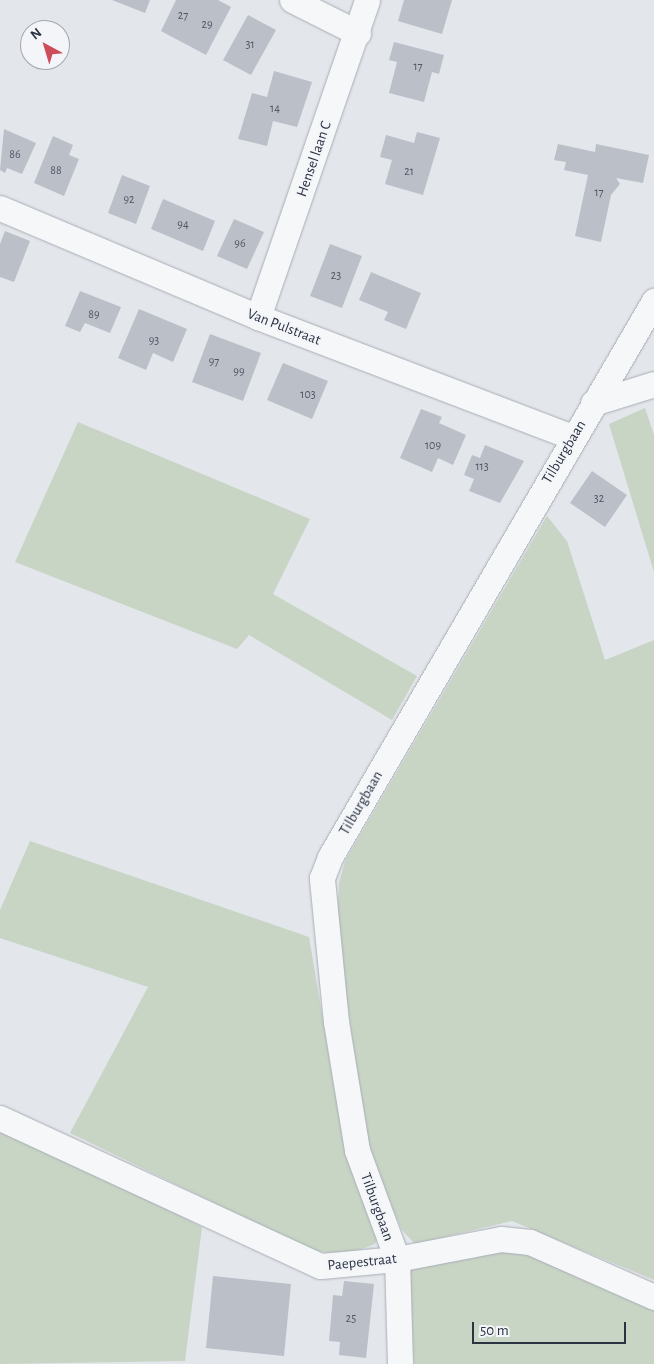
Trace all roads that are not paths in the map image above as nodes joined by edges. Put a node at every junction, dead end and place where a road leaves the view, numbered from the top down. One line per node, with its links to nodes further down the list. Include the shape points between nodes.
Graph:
1 (292, 0): 3 (street)
2 (367, 0): 3 (street, Hensel laan C)
3 (358, 33): 6 (street, Hensel laan C)
4 (0, 208): 6 (street, Van Pulstraat)
5 (654, 301): 8 (street, Tilburgbaan)
6 (258, 318): 9 (street, Van Pulstraat)
7 (654, 384): 8 (street)
8 (593, 403): 9 (street, Tilburgbaan)
9 (572, 437): 11 (street, Tilburgbaan, via 330,857 322,878 324,927 357,1150)
10 (0, 1118): 11 (street, Paepestraat, via 50,1137 300,1259 321,1266)
11 (396, 1259): 12 (street, Paepestraat, via 501,1239 530,1242); 13 (street, Tilburgbaan)
12 (654, 1297)
13 (400, 1364)

